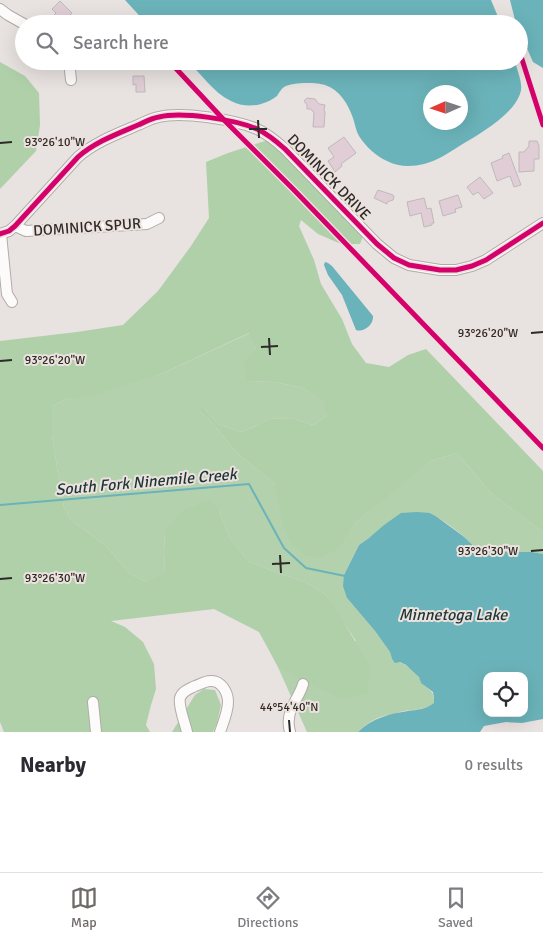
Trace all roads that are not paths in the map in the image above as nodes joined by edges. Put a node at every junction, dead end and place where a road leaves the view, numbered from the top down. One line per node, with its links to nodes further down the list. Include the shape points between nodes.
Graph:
1 (0, 9): 2 (street)
2 (15, 19)
3 (70, 70): 4 (street)
4 (71, 80)
5 (159, 218): 7 (street, DOMINICK SPUR, via 147,224 26,231)
6 (543, 223): 7 (street, DOMINICK DRIVE, via 472,266 440,270 409,265 377,244 272,137 224,120 183,115 159,117 87,149)
7 (16, 226): 8 (street, DOMINICK DRIVE)
8 (0, 234): 9 (street, via 7,294)
9 (12, 302)
10 (303, 684): 15 (street, via 288,718)
11 (93, 702): 12 (street)
12 (96, 732)
13 (187, 732): 14 (street, via 180,705 181,695 210,681 220,684 227,694 227,709)
14 (220, 732)
15 (290, 732)

